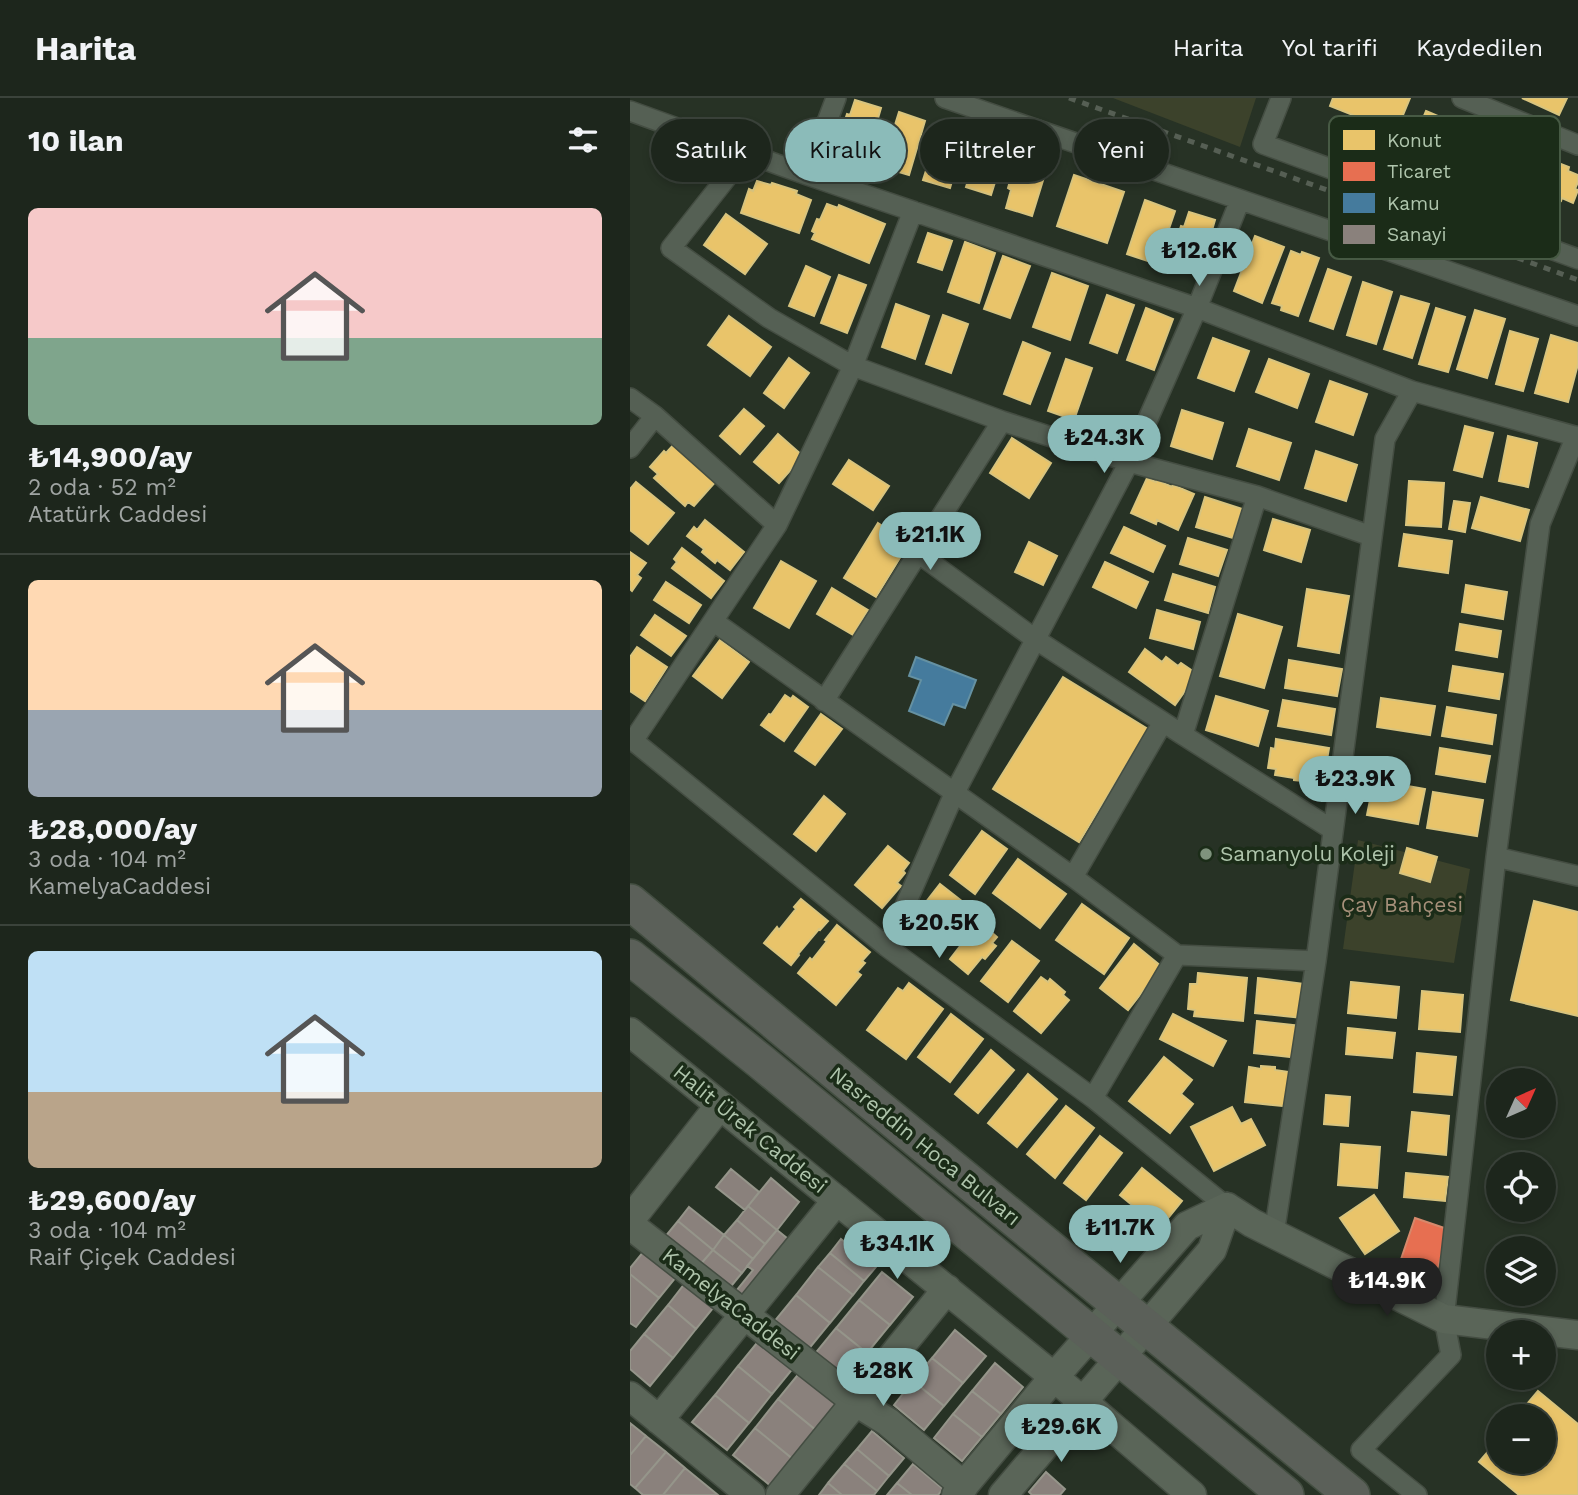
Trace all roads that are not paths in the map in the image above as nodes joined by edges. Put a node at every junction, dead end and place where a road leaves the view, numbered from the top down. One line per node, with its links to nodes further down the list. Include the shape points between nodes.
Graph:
1 (836, 98): 8 (street)
2 (945, 98): 14 (street)
3 (1281, 98): 11 (street, via 1263,144)
4 (1462, 98): 6 (street)
5 (630, 111): 7 (street)
6 (1506, 116)
7 (652, 119)
8 (828, 119)
9 (1560, 138): 10 (street)
10 (1578, 145)
11 (1329, 168)
12 (723, 182): 22 (street, via 671,248 769,318)
13 (828, 182): 15 (street)
14 (1240, 200): 16 (street); 20 (street)
15 (913, 211): 20 (street); 22 (street)
16 (1329, 231)
17 (1560, 252): 19 (street)
18 (1412, 259): 21 (street)
19 (1578, 259)
20 (1197, 308): 23 (street); 29 (street)
21 (1578, 316)
22 (853, 366): 26 (street); 31 (street)
23 (1412, 391): 27 (street); 32 (street, via 1385,439)
24 (630, 398): 25 (street)
25 (655, 416): 28 (street); 31 (street)
26 (1002, 421): 29 (street); 33 (street)
27 (1577, 436): 42 (street, via 1540,524)
28 (630, 449)
29 (1129, 462): 30 (street); 35 (street)
30 (1257, 496): 32 (street); 38 (street)
31 (777, 525): 34 (street)
32 (1371, 536): 41 (street)
33 (918, 553): 35 (street); 36 (street)
34 (713, 621): 36 (street); 39 (street)
35 (1035, 639): 37 (street); 40 (street)
36 (824, 701): 40 (street)
37 (1163, 722): 38 (street); 44 (street)
38 (1183, 735): 41 (street)
39 (632, 739): 46 (street)
40 (954, 794): 44 (street); 46 (street)
41 (1333, 830): 49 (street)
42 (1496, 858): 43 (street); 60 (street)
43 (1578, 876)
44 (1073, 877): 47 (street)
45 (630, 902): 58 (highway, Nasreddin Hoca Bulvarı)
46 (887, 947): 51 (street)
47 (1177, 955): 49 (street); 51 (street)
48 (630, 957): 62 (highway, Nasreddin Hoca Bulvarı)
49 (1316, 961): 56 (street)
50 (630, 1032): 52 (street, Halit Ürek Caddesi)
51 (1093, 1098): 54 (street)
52 (720, 1105): 53 (street, Halit Ürek Caddesi); 55 (street)
53 (837, 1200): 57 (street, Halit Ürek Caddesi); 59 (street)
54 (1227, 1206): 56 (street); 58 (street, via 1187,1226); 61 (street, via 1212,1250)
55 (630, 1222): 59 (street, KamelyaCaddesi)
56 (1274, 1234): 60 (street)
57 (947, 1289): 65 (street, Halit Ürek Caddesi); 68 (street)
58 (1118, 1303): 61 (highway, Nasreddin Hoca Bulvarı); 62 (street)
59 (744, 1314): 68 (street, KamelyaCaddesi); 69 (street)
60 (1444, 1320): 63 (street); 77 (street, via 1451,1356 1361,1450)
61 (1146, 1327): 64 (street); 76 (highway, Nasreddin Hoca Bulvarı)
62 (1091, 1334): 64 (highway, Nasreddin Hoca Bulvarı); 65 (street)
63 (1578, 1335)
64 (1120, 1358): 67 (street); 75 (highway, Nasreddin Hoca Bulvarı)
65 (1054, 1377): 67 (street, Halit Ürek Caddesi); 70 (street)
66 (630, 1395): 69 (street)
67 (1082, 1401): 73 (street); 74 (street, Halit Ürek Caddesi)
68 (856, 1402): 70 (street, KamelyaCaddesi, via 888,1422); 72 (street)
69 (659, 1420): 71 (street)
70 (960, 1490)
71 (751, 1495)
72 (780, 1495)
73 (1003, 1495)
74 (1192, 1495)
75 (1286, 1495)
76 (1352, 1495)
77 (1417, 1495)

